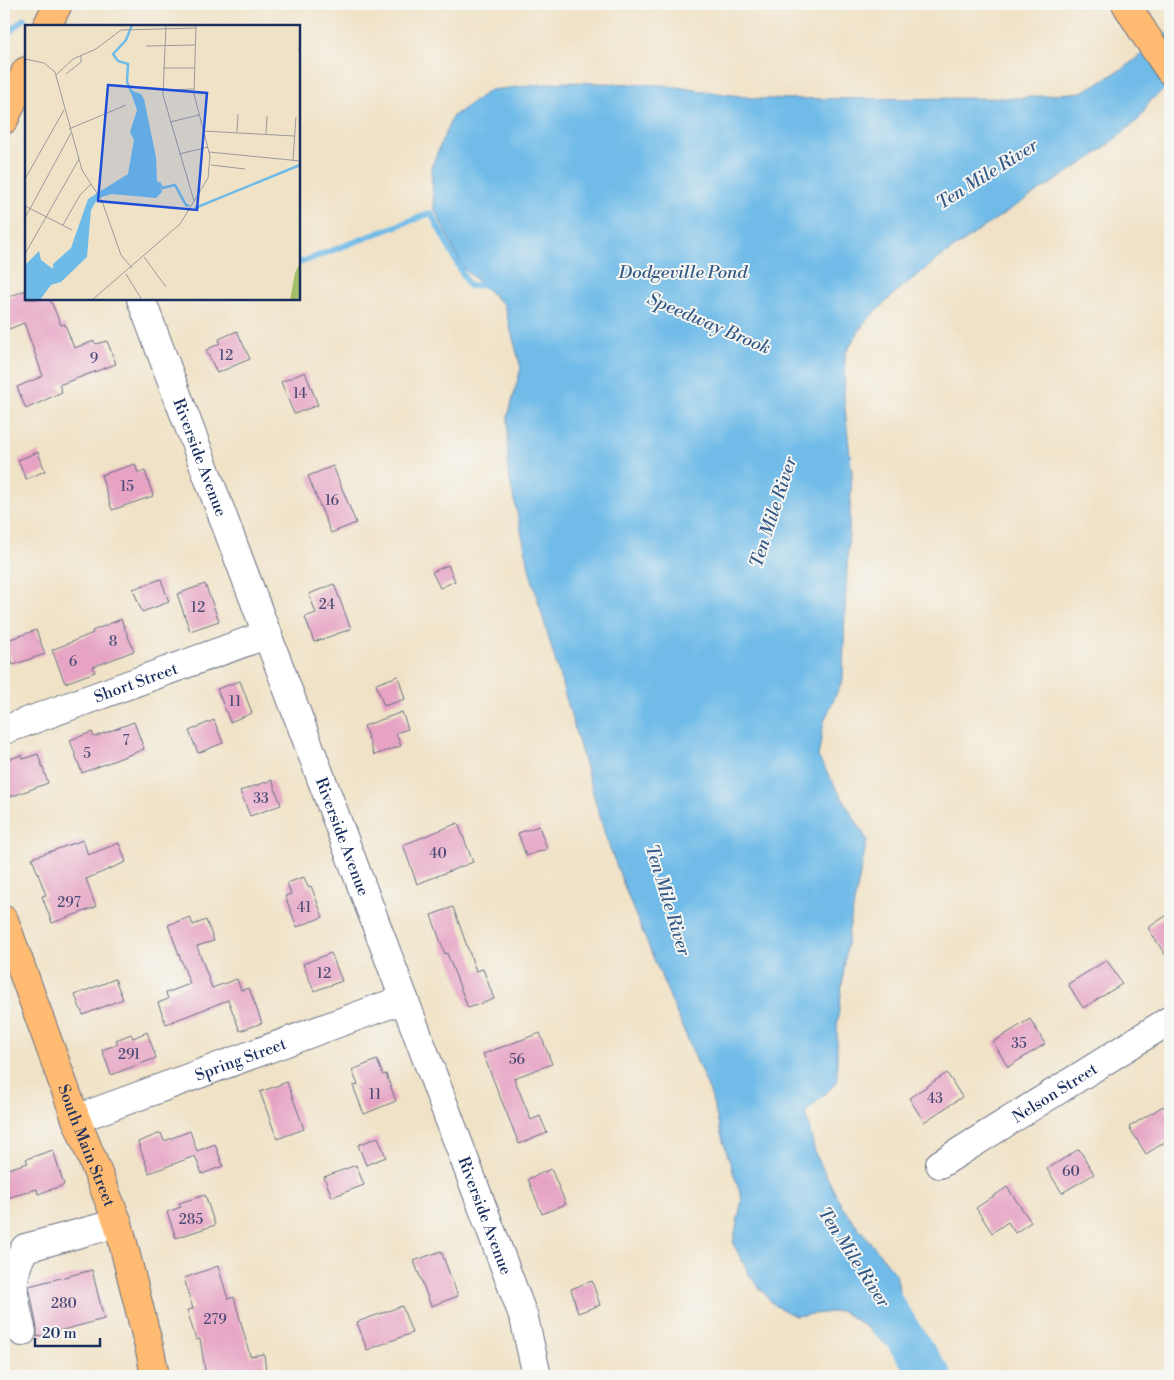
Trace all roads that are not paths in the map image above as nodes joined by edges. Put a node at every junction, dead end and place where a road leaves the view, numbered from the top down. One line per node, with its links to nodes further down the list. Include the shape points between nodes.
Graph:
1 (58, 4): 3 (main road)
2 (1126, 4): 4 (main road)
3 (48, 25)
4 (1170, 71)
5 (25, 75): 6 (main road)
6 (4, 120)
7 (141, 300): 8 (street, Riverside Avenue)
8 (268, 634): 9 (street, Short Street); 11 (street, Riverside Avenue)
9 (4, 730)
10 (6, 930): 13 (main road, South Main Street)
11 (404, 999): 13 (street, Spring Street); 18 (street, Riverside Avenue, via 524,1318)
12 (1170, 1020): 14 (street, Nelson Street)
13 (76, 1119): 15 (main road, South Main Street)
14 (940, 1164)
15 (118, 1223): 16 (street, via 25,1248 17,1263 13,1284); 17 (main road, South Main Street)
16 (22, 1332)
17 (155, 1376)
18 (537, 1376)

